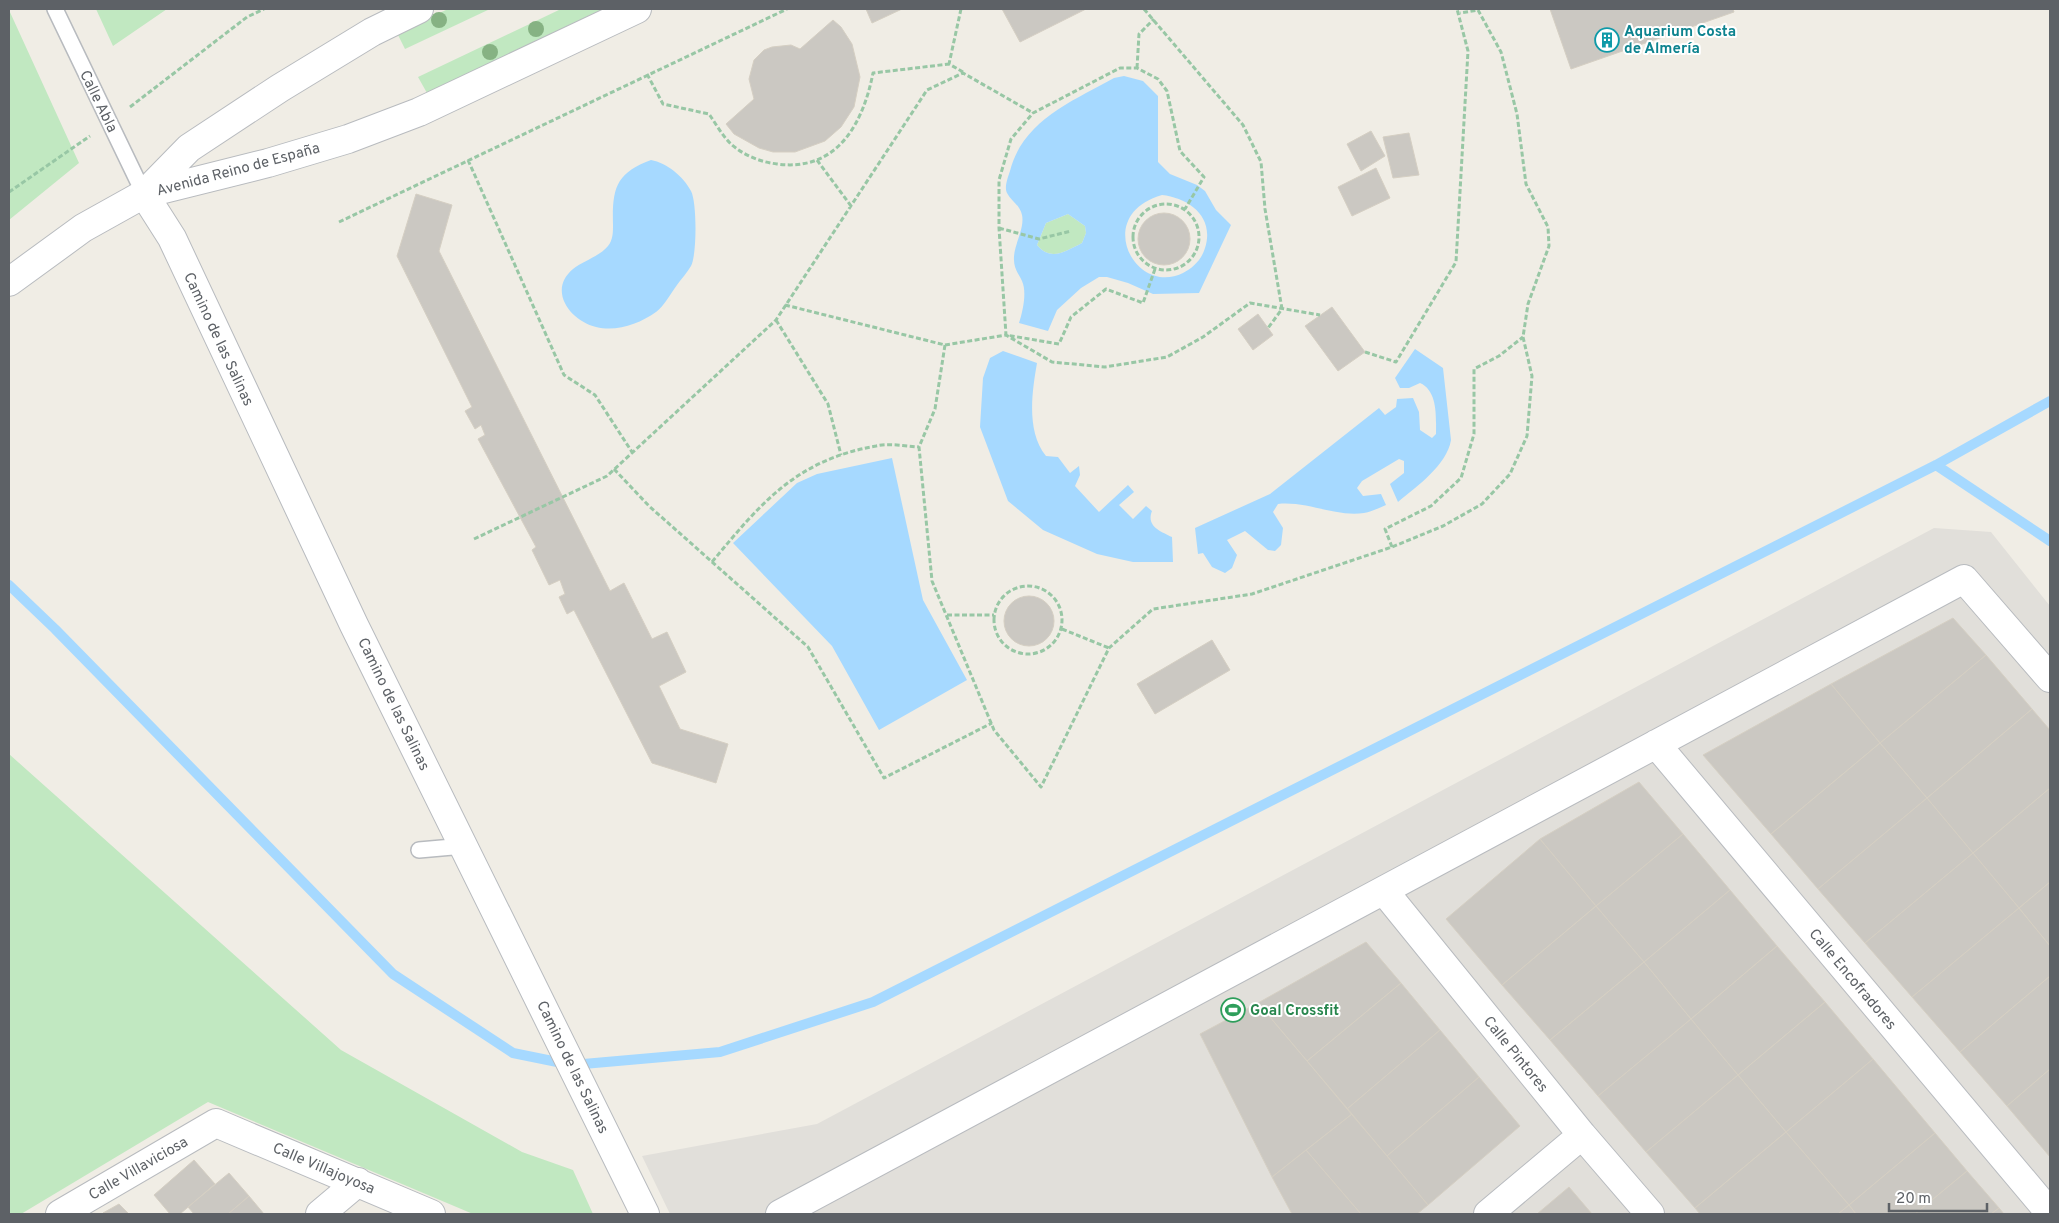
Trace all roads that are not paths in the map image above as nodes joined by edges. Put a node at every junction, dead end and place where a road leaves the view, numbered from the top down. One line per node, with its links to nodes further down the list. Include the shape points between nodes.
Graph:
1 (55, 9): 4 (lane, Calle Abla)
2 (419, 9): 4 (street, Avenida Reino de España, via 364,37 189,148)
3 (637, 9): 4 (street, Avenida Reino de España, via 384,126 268,163)
4 (144, 194): 5 (street, via 83,228); 8 (street, Camino de las Salinas, via 172,238 354,625)
5 (9, 282)
6 (2050, 678): 7 (street, via 1964,579)
7 (1656, 744): 10 (street); 14 (street, Calle Encofradores)
8 (464, 846): 9 (lane); 18 (street, Camino de las Salinas)
9 (419, 850)
10 (1384, 891): 12 (street, Calle Pintores); 19 (street)
11 (216, 1123): 13 (street, Calle Villajoyosa); 15 (street, Calle Villaviciosa)
12 (1582, 1135): 20 (street); 21 (street, Calle Pintores)
13 (358, 1182): 16 (street); 17 (street, Calle Villajoyosa)
14 (2050, 1213)
15 (60, 1214)
16 (320, 1214)
17 (431, 1214)
18 (645, 1214)
19 (780, 1214)
20 (1488, 1214)
21 (1650, 1214)

